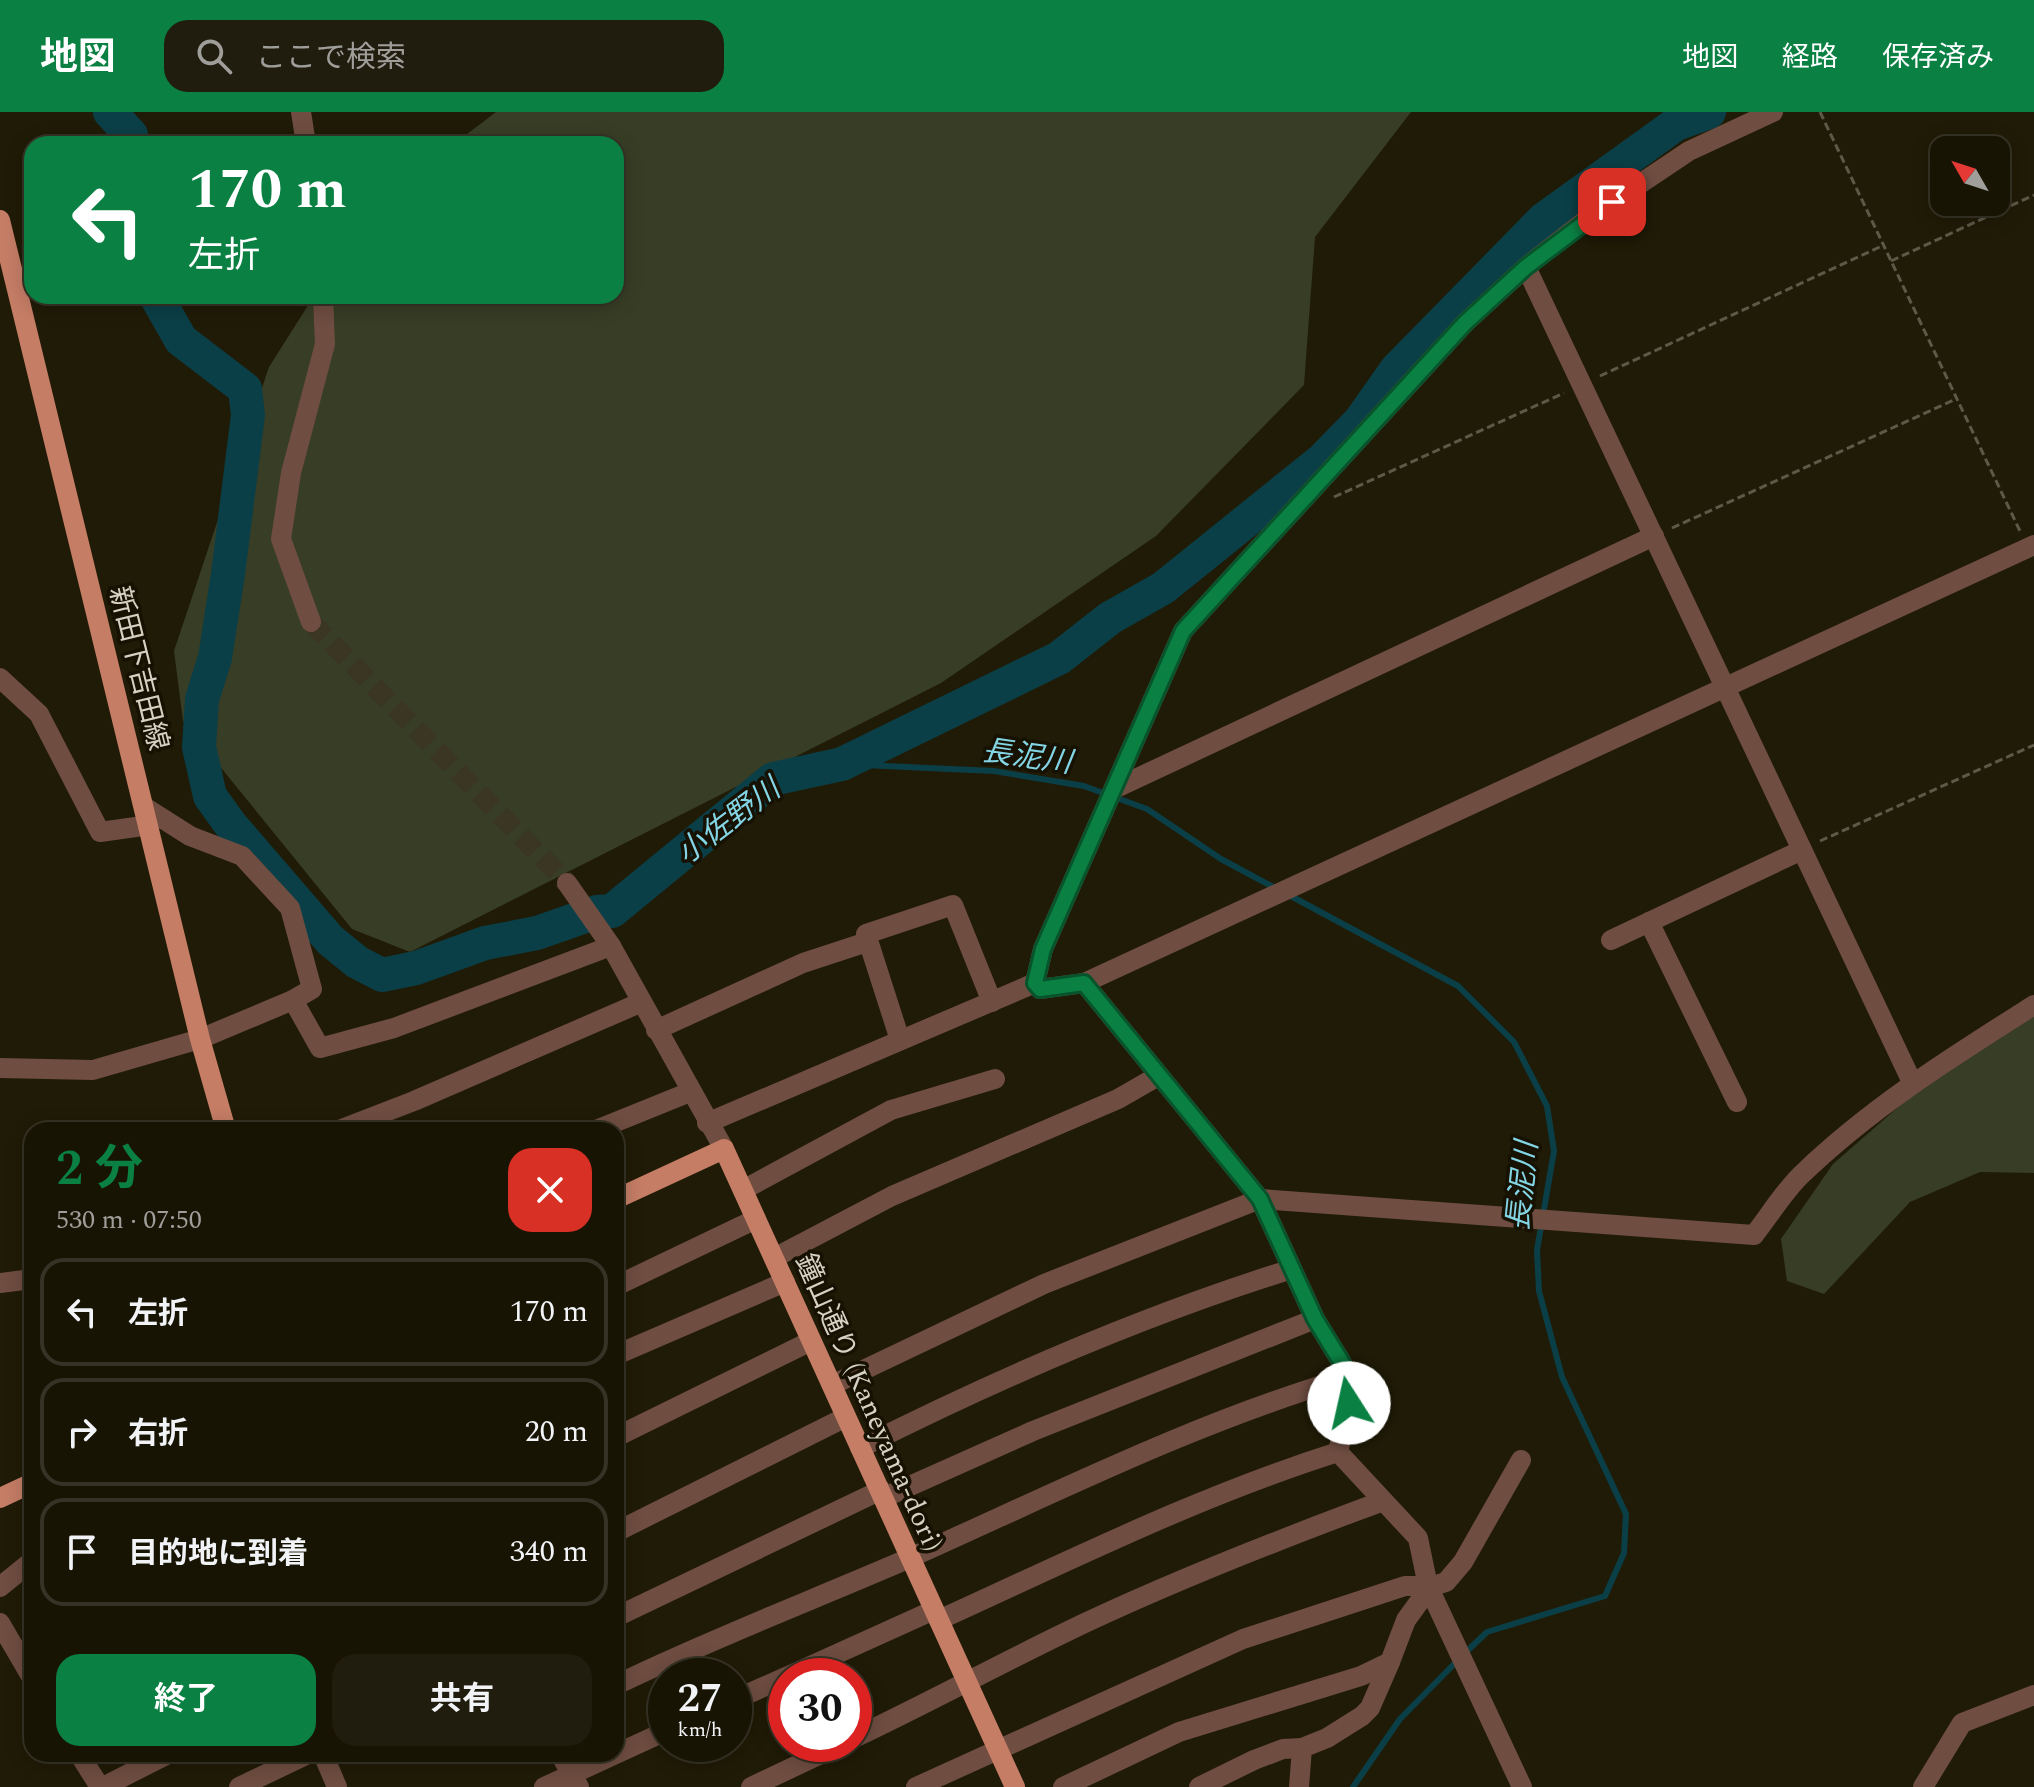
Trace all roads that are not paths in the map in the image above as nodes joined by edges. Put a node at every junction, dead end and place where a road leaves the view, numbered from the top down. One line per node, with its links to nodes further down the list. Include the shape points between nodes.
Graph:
1 (301, 112): 3 (street)
2 (1773, 112): 6 (street, via 1689,151)
3 (305, 136)
4 (0, 220): 5 (main road, 新田下吉田線)
5 (3, 257): 14 (main road, 新田下吉田線)
6 (1526, 267): 8 (street); 13 (street, via 1465,323 1183,631)
7 (323, 304): 10 (street, via 325,344 291,473 281,539)
8 (1654, 536): 12 (street); 13 (street)
9 (2031, 547): 12 (street)
10 (311, 622)
11 (0, 678): 14 (street, via 39,714 100,832)
12 (1725, 687): 15 (street); 22 (street)
13 (1114, 789): 21 (street, via 1043,949)
14 (148, 817): 23 (street, via 242,856 290,908 312,989); 28 (main road, 新田下吉田線)
15 (1802, 850): 17 (street); 33 (street)
16 (567, 883): 20 (street)
17 (1649, 922): 18 (street); 35 (street)
18 (1611, 940)
19 (867, 942): 25 (street, via 866,934 953,905); 27 (street, via 803,963); 29 (street)
20 (611, 946): 23 (street, via 394,1028 320,1048); 24 (street)
21 (1035, 983): 22 (street, via 1040,989); 25 (street)
22 (1084, 983): 31 (street)
23 (293, 1000): 28 (street)
24 (642, 1002): 27 (street); 37 (street)
25 (992, 1002): 29 (street)
26 (2034, 1005): 33 (street)
27 (656, 1030): 34 (street)
28 (200, 1039): 30 (street, via 93,1070); 36 (main road, 新田下吉田線)
29 (900, 1040): 39 (street)
30 (0, 1068)
31 (1158, 1076): 43 (street); 45 (street, via 1118,1099 884,1200)
32 (995, 1079): 41 (street, via 891,1110)
33 (1912, 1082): 43 (street, via 1798,1178 1754,1235)
34 (690, 1092): 38 (street); 39 (street)
35 (1737, 1102)
36 (224, 1122)
37 (360, 1122)
38 (616, 1122)
39 (707, 1123): 40 (street)
40 (724, 1149): 41 (main road, 鐘山通り (Kaneyama-dori)); 42 (main road)
41 (743, 1190): 44 (main road, 鐘山通り (Kaneyama-dori))
42 (624, 1195)
43 (1260, 1199): 46 (street); 55 (street, via 1044,1284)
44 (756, 1219): 45 (main road, 鐘山通り (Kaneyama-dori)); 48 (street)
45 (774, 1258): 49 (main road, 鐘山通り (Kaneyama-dori))
46 (1292, 1269): 51 (street); 58 (street, via 1235,1286 1004,1377)
47 (24, 1280): 50 (street)
48 (624, 1282)
49 (785, 1282): 52 (main road, 鐘山通り (Kaneyama-dori)); 53 (street)
50 (0, 1283)
51 (1315, 1319): 54 (street, via 1342,1363); 62 (street)
52 (811, 1341): 55 (main road, 鐘山通り (Kaneyama-dori)); 57 (street)
53 (624, 1352)
54 (1345, 1378): 59 (street, via 1349,1403); 66 (street, via 1235,1413)
55 (832, 1385): 56 (main road, 鐘山通り (Kaneyama-dori))
56 (844, 1418): 58 (main road, 鐘山通り (Kaneyama-dori)); 65 (street)
57 (624, 1433)
58 (860, 1448): 62 (main road, 鐘山通り (Kaneyama-dori))
59 (1338, 1452): 64 (street); 71 (street, via 1248,1481)
60 (1521, 1460): 68 (street, via 1463,1562 1446,1582)
61 (24, 1486): 63 (main road)
62 (882, 1494): 66 (main road, 鐘山通り (Kaneyama-dori)); 70 (street)
63 (1, 1495)
64 (1383, 1501): 68 (street, via 1418,1538); 77 (street, via 1062,1634)
65 (624, 1528)
66 (910, 1557): 71 (main road, 鐘山通り (Kaneyama-dori)); 76 (street)
67 (24, 1568): 69 (street)
68 (1429, 1586): 74 (street, via 1406,1620); 81 (street, via 1405,1586 1243,1639); 102 (street)
69 (0, 1587)
70 (624, 1613)
71 (936, 1615): 73 (street); 77 (main road, 鐘山通り (Kaneyama-dori))
72 (0, 1623): 75 (street)
73 (831, 1658)
74 (1390, 1662): 82 (street, via 1362,1716); 99 (street, via 1361,1676 1179,1732)
75 (24, 1664)
76 (624, 1681)
77 (969, 1684): 79 (street); 81 (main road, 鐘山通り (Kaneyama-dori))
78 (2034, 1695): 103 (street, via 1962,1723)
79 (872, 1730)
80 (648, 1741): 83 (street)
81 (997, 1748): 97 (street); 98 (main road, 鐘山通り (Kaneyama-dori))
82 (1302, 1748): 100 (street, via 1283,1749); 101 (street)
83 (624, 1754)
84 (84, 1762): 92 (street)
85 (152, 1762): 92 (street)
86 (291, 1762): 93 (street)
87 (326, 1762): 94 (street)
88 (565, 1762): 91 (street)
89 (610, 1762): 91 (street)
90 (804, 1762): 96 (street)
91 (576, 1781): 95 (street)
92 (101, 1787)
93 (239, 1787)
94 (337, 1787)
95 (544, 1787)
96 (751, 1787)
97 (916, 1787)
98 (1015, 1787)
99 (1063, 1787)
100 (1199, 1787)
101 (1299, 1787)
102 (1522, 1787)
103 (1923, 1787)

